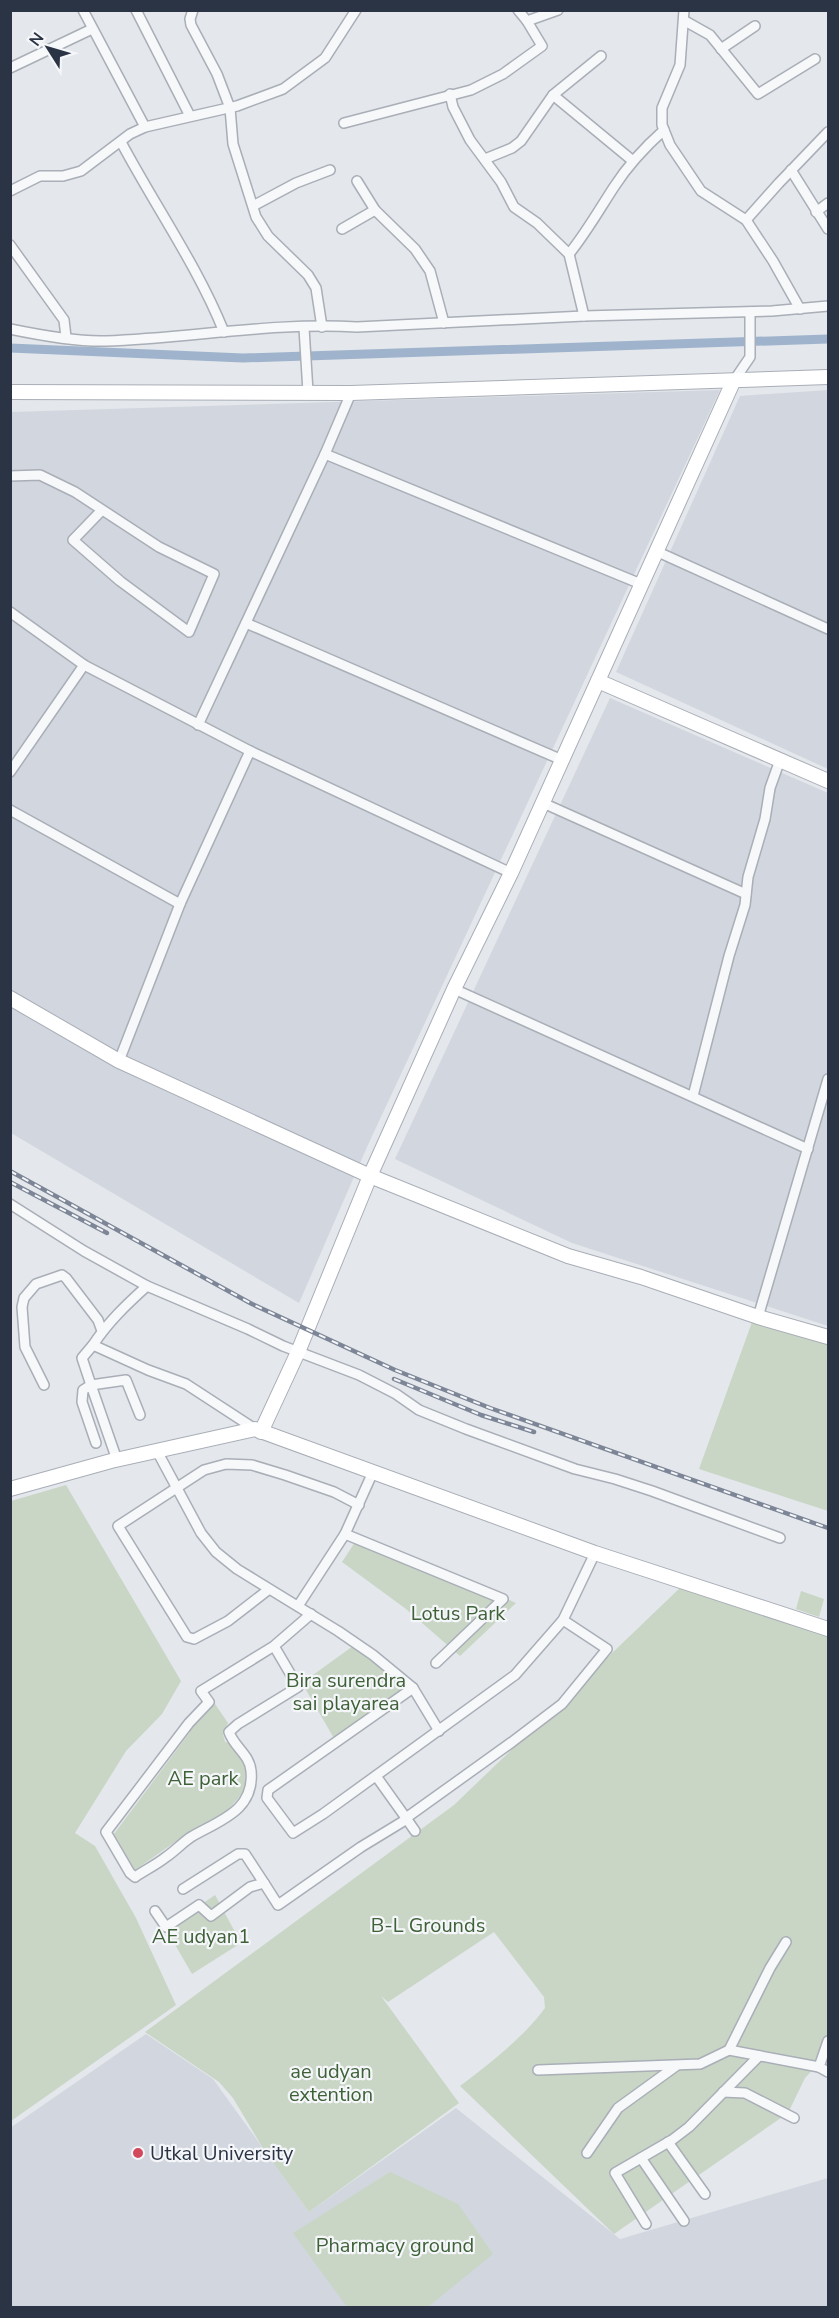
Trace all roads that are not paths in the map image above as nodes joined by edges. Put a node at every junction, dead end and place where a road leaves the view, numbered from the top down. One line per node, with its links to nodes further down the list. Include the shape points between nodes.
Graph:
1 (83, 10): 11 (street)
2 (136, 10): 19 (street)
3 (193, 10): 18 (street, via 191,25)
4 (356, 10): 18 (street, via 325,58 298,80)
5 (518, 10): 8 (street)
6 (558, 10): 8 (street)
7 (684, 10): 9 (street)
8 (527, 21): 16 (street, via 542,45 502,74 471,90)
9 (685, 21): 12 (street, via 710,35); 22 (street, via 680,65 662,108)
10 (755, 27): 12 (street)
11 (92, 28): 15 (street); 21 (street)
12 (721, 49): 14 (street, via 758,94)
13 (602, 56): 17 (street)
14 (815, 59)
15 (10, 68)
16 (450, 94): 20 (street); 25 (street, via 470,140)
17 (553, 95): 25 (street, via 521,141); 26 (street)
18 (230, 108): 19 (street); 32 (street, via 232,144)
19 (190, 116): 21 (street)
20 (344, 123)
21 (145, 126): 24 (street)
22 (664, 130): 26 (street); 35 (street, via 701,191)
23 (828, 132): 28 (street)
24 (121, 142): 30 (street, via 81,171 40,176); 47 (street, via 194,267)
25 (485, 159): 39 (street, via 513,207 537,223)
26 (633, 161): 39 (street)
27 (330, 170): 32 (street)
28 (791, 170): 34 (street); 35 (street)
29 (357, 181): 33 (street)
30 (10, 191)
31 (828, 203): 34 (street)
32 (253, 206): 45 (street, via 268,236 316,288)
33 (375, 210): 37 (street); 44 (street, via 415,249 430,272)
34 (816, 212): 36 (street)
35 (746, 220): 41 (street)
36 (828, 229)
37 (344, 230)
38 (10, 245): 49 (street, via 64,320)
39 (569, 254): 43 (street)
40 (828, 306): 41 (street)
41 (800, 309): 42 (street)
42 (750, 312): 43 (street); 51 (street, via 750,357)
43 (584, 316): 44 (street)
44 (444, 323): 45 (street)
45 (322, 327): 48 (street)
46 (10, 329): 49 (street)
47 (224, 332): 48 (street); 49 (street, via 105,341)
48 (304, 333): 53 (street)
49 (66, 337)
50 (828, 377): 51 (street)
51 (733, 382): 54 (street); 58 (street)
52 (10, 392): 53 (street)
53 (308, 392): 54 (street)
54 (351, 393): 55 (street)
55 (325, 454): 59 (street); 61 (street)
56 (10, 476): 57 (street, via 40,475)
57 (102, 510): 57 (street, via 159,547 214,574 189,632 73,540)
58 (658, 552): 59 (street); 62 (street)
59 (641, 584): 64 (street)
60 (10, 612): 63 (street)
61 (246, 623): 65 (street); 67 (street)
62 (828, 629)
63 (84, 665): 65 (street); 69 (street)
64 (598, 681): 67 (street); 68 (street)
65 (198, 725): 66 (street)
66 (250, 751): 73 (street); 75 (street)
67 (562, 760): 71 (street)
68 (780, 760): 70 (street); 74 (street)
69 (10, 772)
70 (828, 781)
71 (543, 803): 73 (street); 74 (street)
72 (10, 810): 75 (street)
73 (512, 873): 76 (street)
74 (746, 894): 80 (street)
75 (180, 904): 78 (street)
76 (454, 989): 80 (street); 83 (street)
77 (10, 998): 78 (street)
78 (119, 1061): 83 (street)
79 (828, 1079): 81 (street)
80 (693, 1096): 82 (street)
81 (825, 1107): 82 (street)
82 (808, 1149): 86 (street)
83 (370, 1176): 86 (street, via 568,1256); 90 (street)
84 (10, 1204): 85 (street)
85 (147, 1286): 87 (street); 90 (street)
86 (758, 1317): 88 (street)
87 (102, 1331): 89 (street); 93 (street, via 98,1320 62,1275 36,1284 24,1298 23,1334 25,1347)
88 (828, 1337)
89 (93, 1345): 91 (street); 94 (street, via 82,1358)
90 (298, 1352): 96 (street); 105 (street, via 359,1375 419,1410 466,1429)
91 (131, 1363): 92 (street); 96 (street, via 186,1384)
92 (126, 1380): 94 (street); 95 (street)
93 (44, 1385)
94 (91, 1385): 97 (street, via 82,1390 82,1402); 99 (street)
95 (141, 1415)
96 (258, 1430): 98 (street); 100 (street)
97 (96, 1443)
98 (157, 1451): 99 (street); 102 (street)
99 (117, 1460): 101 (street)
100 (373, 1472): 103 (street); 106 (street)
101 (10, 1489)
102 (176, 1489): 103 (street, via 204,1470 226,1464 252,1465 334,1492); 107 (street, via 216,1552); 107 (street, via 118,1526 187,1637 194,1640 228,1621)
103 (359, 1505): 104 (street)
104 (345, 1534): 108 (street); 113 (street, via 503,1599)
105 (780, 1538)
106 (595, 1552): 110 (street); 111 (street)
107 (268, 1590): 108 (street)
108 (298, 1606): 109 (street)
109 (311, 1614): 112 (street); 114 (street, via 373,1655)
110 (563, 1620): 115 (street, via 515,1675); 117 (street, via 607,1649 586,1677 554,1710)
111 (828, 1629)
112 (274, 1646): 112 (street, via 201,1691 209,1702 106,1832 130,1874 135,1877 226,1819 249,1792 249,1759 232,1741 230,1732 298,1687)
113 (436, 1663)
114 (413, 1688): 115 (street); 116 (street, via 268,1790 267,1798 293,1833)
115 (439, 1731): 116 (street)
116 (376, 1776): 117 (street)
117 (406, 1818): 118 (street); 119 (street, via 278,1905)
118 (416, 1831)
119 (264, 1883): 120 (street, via 245,1854 238,1854); 121 (street, via 250,1887 211,1916 199,1905 166,1927)
120 (183, 1889)
121 (155, 1911)
122 (786, 1942): 124 (street)
123 (828, 2041): 127 (street)
124 (729, 2050): 125 (street); 126 (street, via 700,2064)
125 (759, 2056): 127 (street); 130 (street)
126 (675, 2066): 128 (street); 133 (street, via 618,2108)
127 (819, 2067): 129 (street)
128 (538, 2070)
129 (828, 2072)
130 (723, 2092): 131 (street, via 745,2093); 132 (street, via 689,2127)
131 (794, 2118)
132 (668, 2142): 134 (street); 135 (street)
133 (587, 2153)
134 (640, 2158): 136 (street); 137 (street, via 615,2173)
135 (705, 2194)
136 (684, 2221)
137 (646, 2224)

